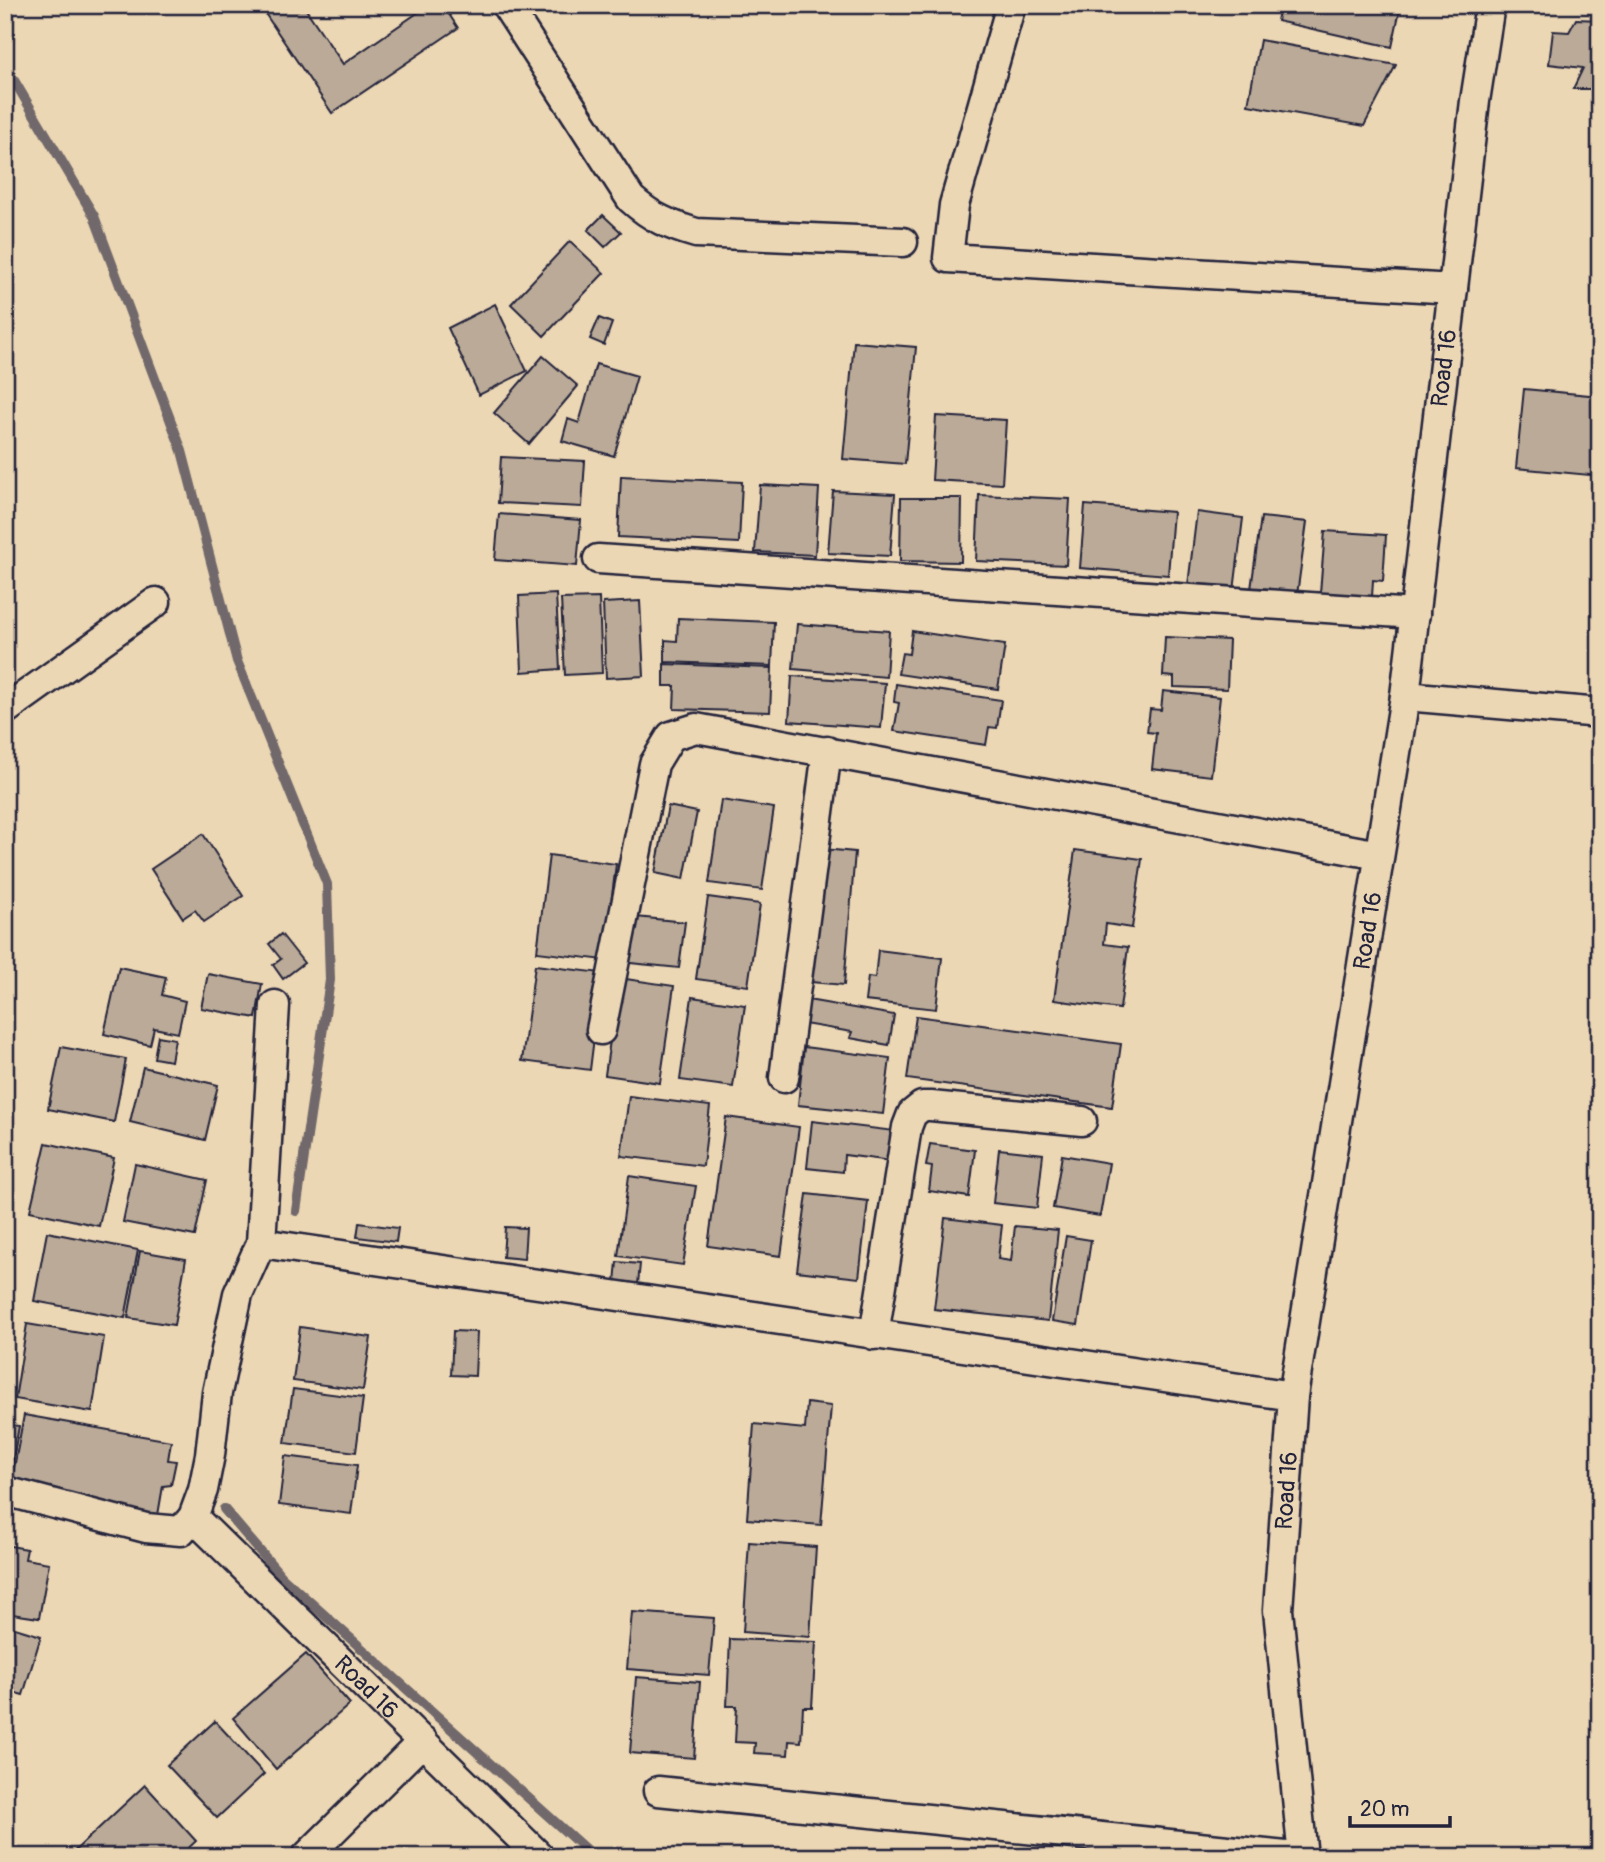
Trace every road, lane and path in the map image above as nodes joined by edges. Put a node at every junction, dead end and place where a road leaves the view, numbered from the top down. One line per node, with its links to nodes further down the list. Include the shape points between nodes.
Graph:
1 (506, 5): 4 (street, via 631,199 647,214 696,233)
2 (1011, 5): 5 (street, via 954,205 948,258)
3 (1490, 5): 5 (street, Road 16)
4 (903, 242)
5 (1453, 289): 8 (street, Road 16)
6 (598, 559): 8 (street)
7 (156, 602): 10 (street)
8 (1415, 614): 9 (street, Road 16)
9 (1405, 696): 11 (street); 13 (street, Road 16)
10 (5, 710)
11 (1600, 713)
12 (827, 751): 13 (street); 15 (street, via 696,728 671,736 654,764); 16 (street)
13 (1379, 855): 20 (street, Road 16)
14 (275, 1005): 18 (street)
15 (600, 1030)
16 (784, 1078)
17 (1082, 1121): 19 (street, via 931,1106 912,1114)
18 (261, 1243): 19 (street); 22 (street, via 238,1294 217,1393 206,1479)
19 (874, 1335): 20 (street)
20 (1293, 1396): 28 (street, Road 16, via 1278,1610)
21 (5, 1492): 22 (street, via 146,1528 181,1531)
22 (193, 1517): 23 (street, Road 16)
23 (423, 1741): 25 (street); 26 (street, Road 16)
24 (658, 1791): 27 (street)
25 (306, 1857)
26 (540, 1857)
27 (1296, 1857)
28 (1303, 1857)

